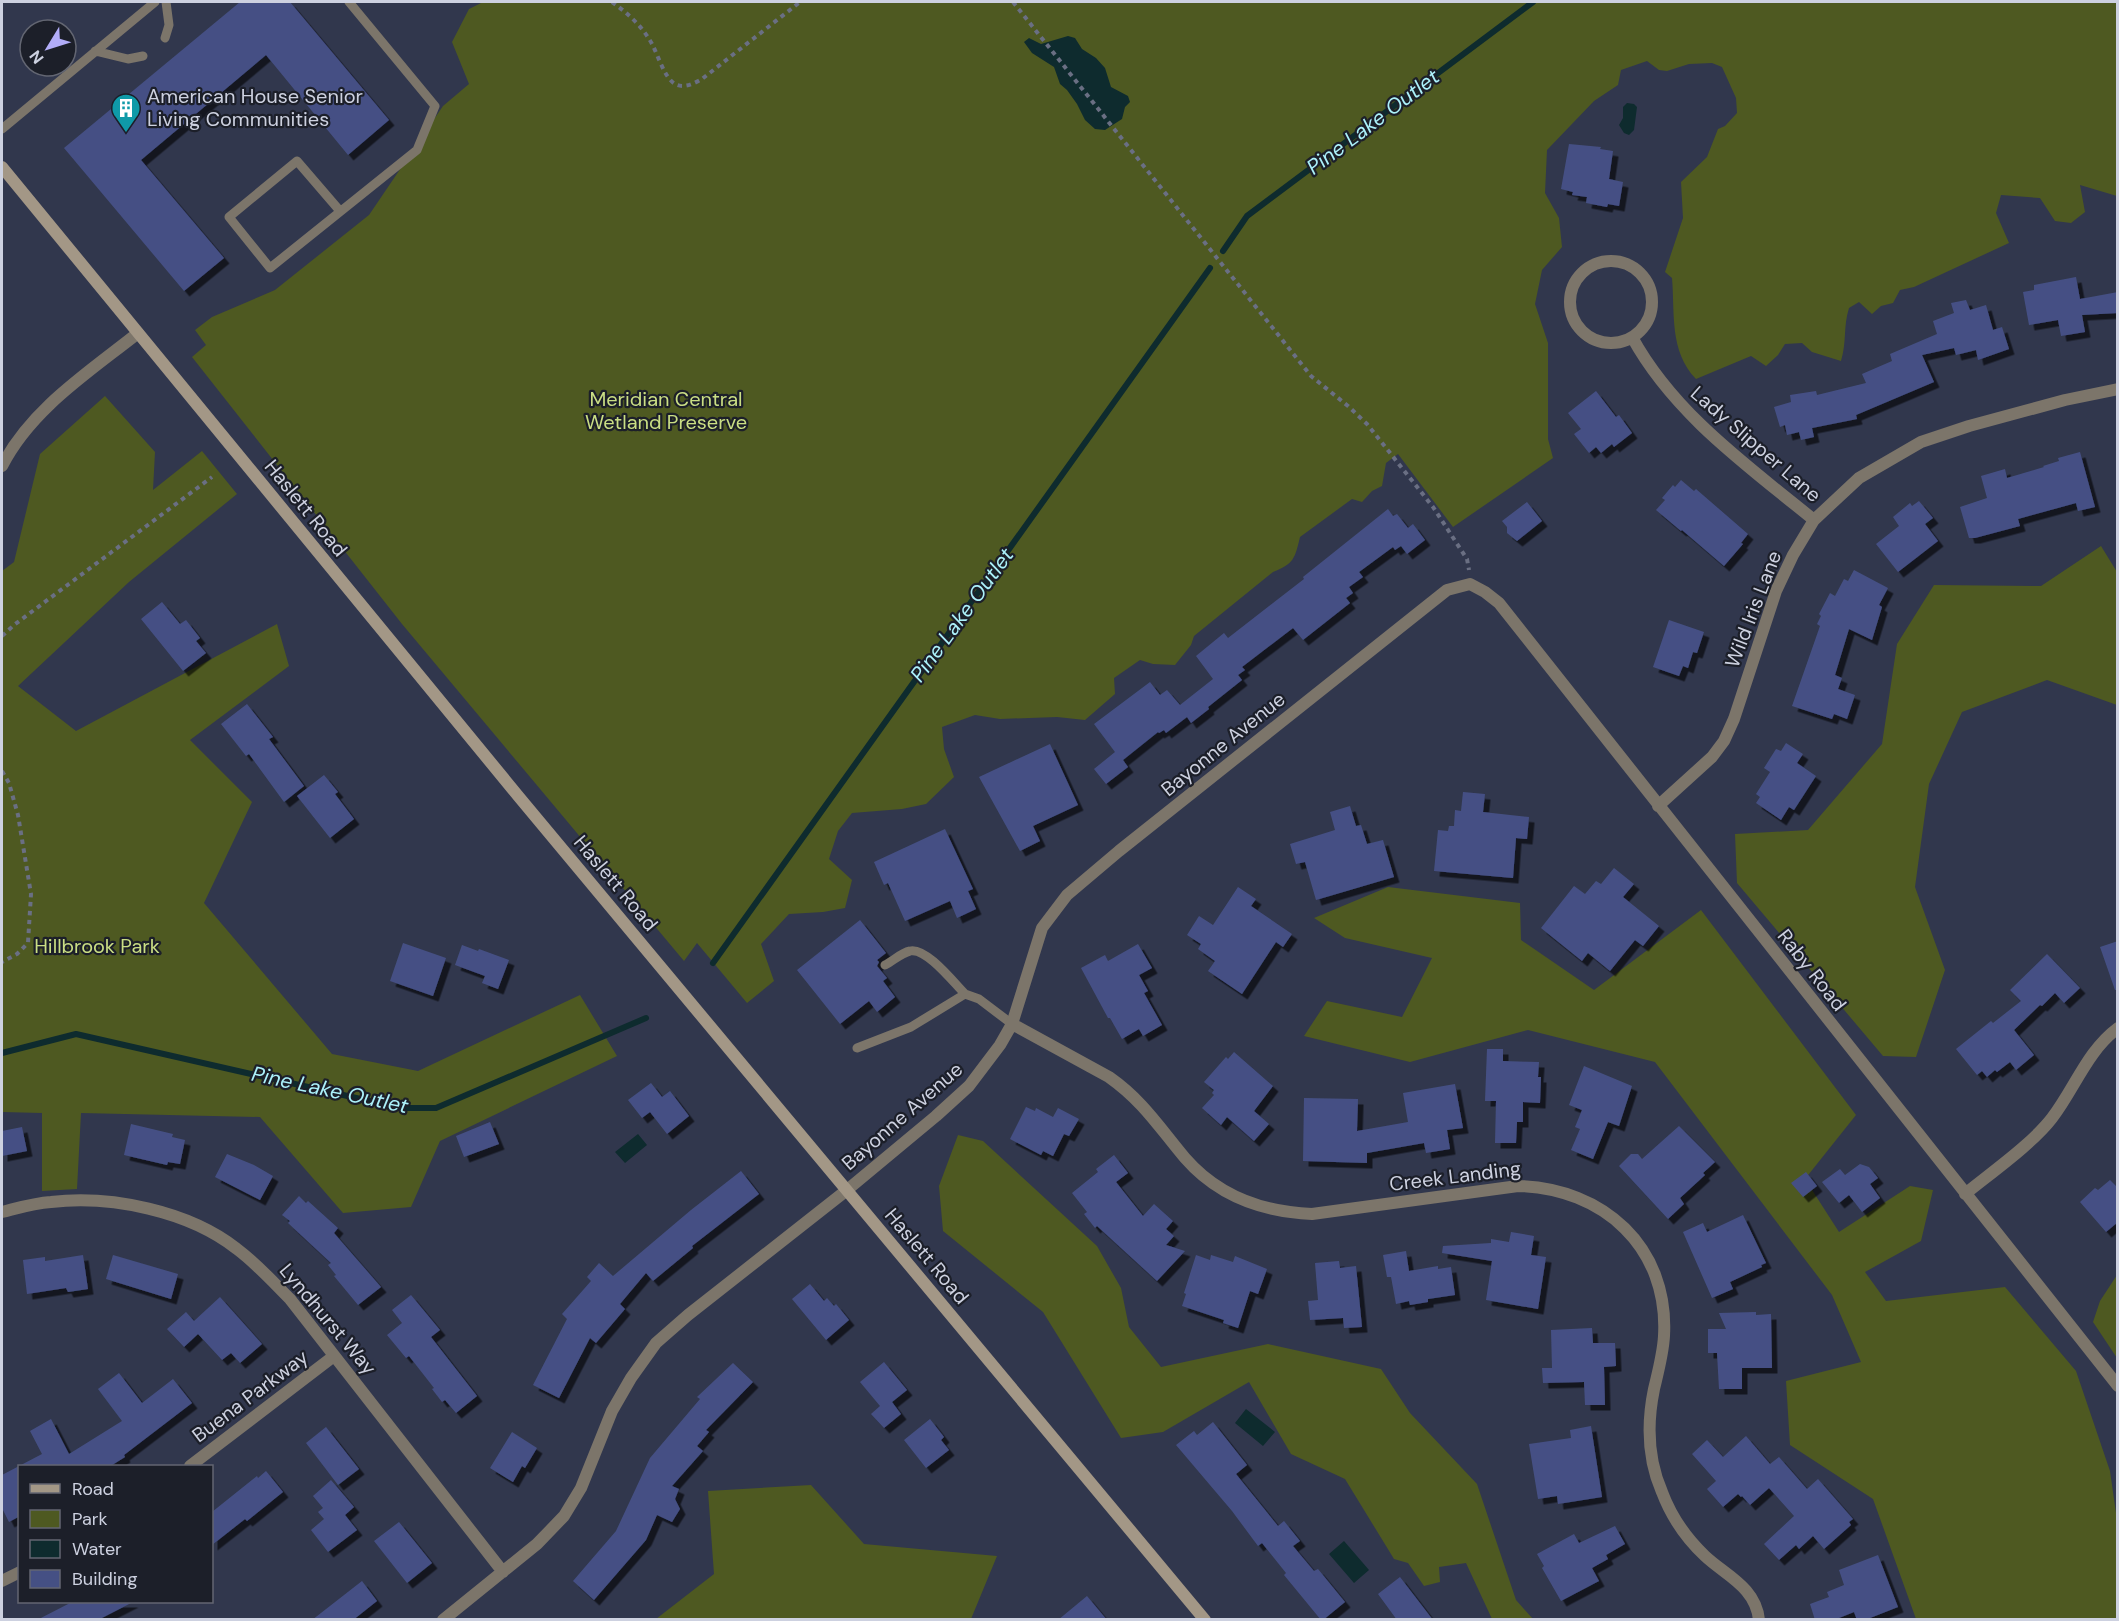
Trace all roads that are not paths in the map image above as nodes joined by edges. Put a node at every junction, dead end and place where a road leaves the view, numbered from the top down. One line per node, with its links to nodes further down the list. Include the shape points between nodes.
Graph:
1 (155, 2): 5 (lane)
2 (166, 2): 4 (lane, via 169,25)
3 (349, 2): 9 (lane, via 435,106 417,150)
4 (165, 38)
5 (95, 51): 6 (lane, via 128,59); 7 (lane)
6 (143, 56)
7 (2, 129)
8 (2, 167): 10 (main road, Haslett Road)
9 (340, 211): 9 (lane, via 270,268 229,217 297,161)
10 (138, 333): 13 (street, via 31,422); 22 (main road, Haslett Road)
11 (1632, 337): 11 (street, via 1651,312 1646,280 1620,262 1590,266 1581,273 1571,292 1576,323 1601,341 1612,343); 14 (street, Lady Slipper Lane, via 1669,392 1720,442)
12 (2118, 389): 14 (street, Wild Iris Lane, via 2065,400 1921,442 1859,478)
13 (2, 466)
14 (1814, 520): 16 (street, Wild Iris Lane, via 1776,591 1724,741)
15 (1470, 584): 16 (street, Raby Road, via 1499,603); 19 (street, Bayonne Avenue, via 1447,590 1067,895 1042,928)
16 (1658, 806): 23 (street, Raby Road)
17 (885, 965): 18 (lane, via 917,950)
18 (965, 994): 19 (lane, via 979,999); 21 (lane, via 911,1027)
19 (1012, 1024): 22 (street, Bayonne Avenue, via 969,1086); 33 (street, Creek Landing, via 1121,1086 1147,1110 1198,1172 1249,1203 1312,1214 1536,1186 1571,1194 1617,1221 1641,1249 1658,1282 1662,1300 1664,1338 1650,1432 1661,1491 1691,1542 1746,1590)
20 (2118, 1028): 23 (street, via 2092,1054 2052,1119)
21 (857, 1048)
22 (847, 1190): 28 (street, Bayonne Avenue, via 656,1343 612,1411 581,1488 564,1516); 32 (main road, Haslett Road)
23 (1965, 1194): 26 (street, Raby Road)
24 (2, 1212): 25 (street, Lyndhurst Way, via 52,1201 123,1204 163,1212 200,1227 236,1248 264,1272)
25 (334, 1356): 27 (street, Buena Parkway); 28 (street, Lyndhurst Way)
26 (2118, 1386)
27 (193, 1465)
28 (503, 1572): 31 (street, Bayonne Avenue)
29 (18, 1573): 30 (street)
30 (2, 1581)
31 (443, 1620)
32 (1205, 1620)
33 (1759, 1620)

